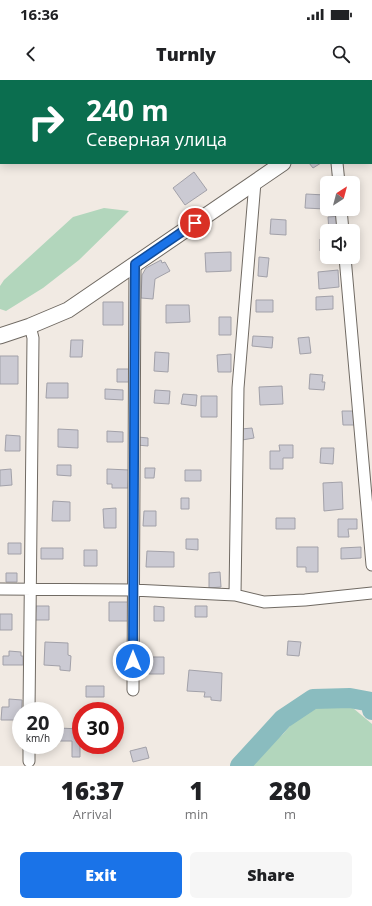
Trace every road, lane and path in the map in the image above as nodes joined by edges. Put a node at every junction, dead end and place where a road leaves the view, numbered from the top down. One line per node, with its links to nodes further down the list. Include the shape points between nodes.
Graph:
1 (281, 164): 4 (street)
2 (337, 164): 3 (street)
3 (338, 176)
4 (254, 182): 5 (street); 14 (street, via 238,388)
5 (135, 264): 7 (street, via 68,310); 12 (street)
6 (347, 264): 9 (street)
7 (30, 326): 8 (street); 11 (street, via 33,338)
8 (0, 336)
9 (372, 565)
10 (0, 589): 11 (street)
11 (30, 590): 12 (street); 16 (street)
12 (133, 590): 14 (street); 15 (street)
13 (372, 593): 14 (street, via 264,602)
14 (236, 595)
15 (133, 690)
16 (29, 702)
17 (29, 754): 18 (street)
18 (29, 761)

